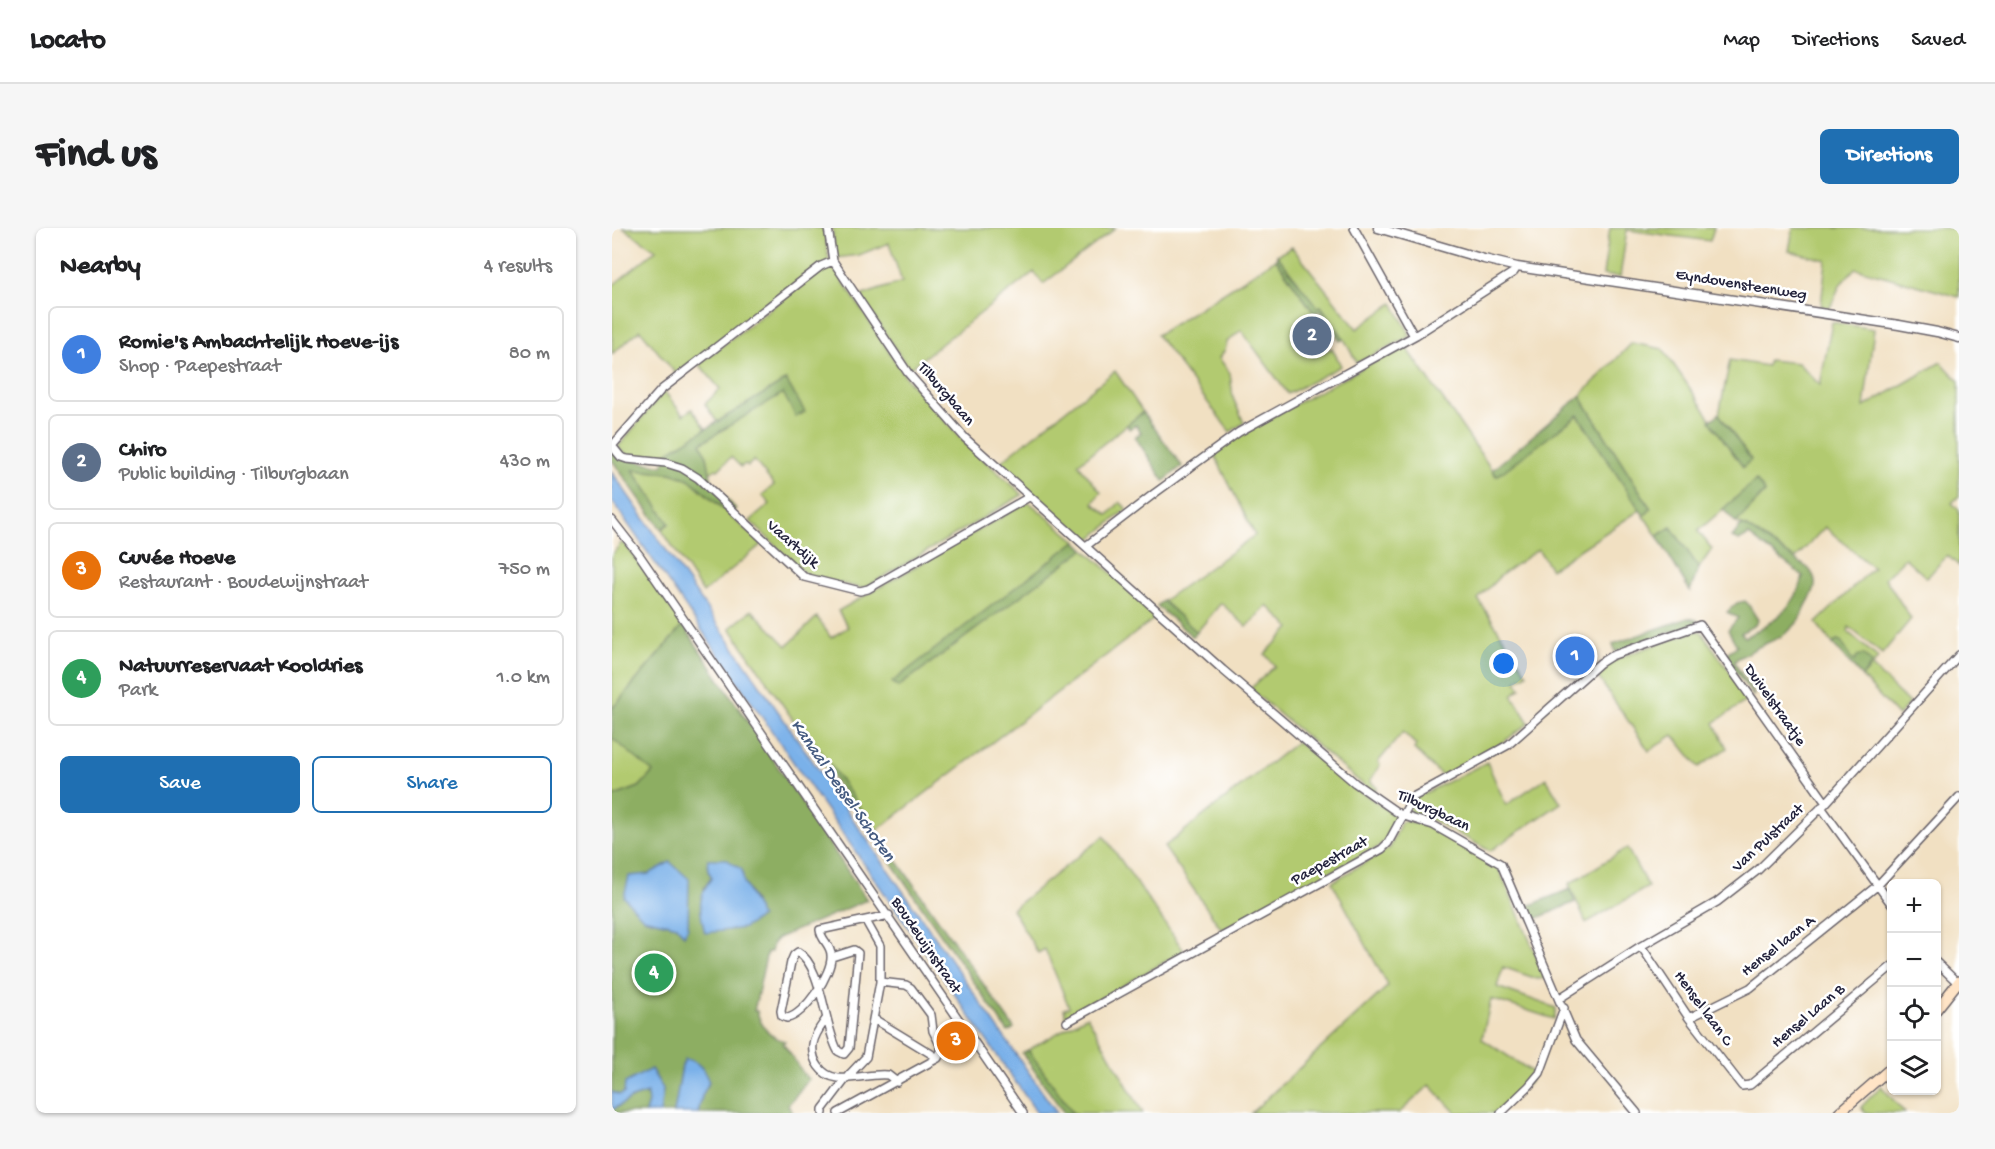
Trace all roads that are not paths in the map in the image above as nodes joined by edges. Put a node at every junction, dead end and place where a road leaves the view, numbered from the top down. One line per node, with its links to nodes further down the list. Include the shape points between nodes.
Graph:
1 (828, 228): 4 (street, Tilburgbaan)
2 (1354, 228): 6 (street)
3 (1378, 228): 5 (street, Eyndovensteenweg)
4 (833, 261): 8 (street, Vaartdijk, via 821,266 661,390); 9 (street, Tilburgbaan, via 908,373 965,438)
5 (1517, 267): 6 (street); 7 (street, Eyndovensteenweg, via 1899,325)
6 (1414, 336): 11 (street, via 1239,432)
7 (1959, 338)
8 (612, 446): 9 (street, Vaartdijk, via 621,457 682,468 698,477 804,577 860,591 868,590)
9 (1029, 497): 11 (street, Tilburgbaan)
10 (612, 520): 19 (street, Boudewijnstraat)
11 (1086, 546): 16 (street, Tilburgbaan, via 1311,746)
12 (1700, 625): 15 (street, Duivelstraatje); 16 (street, Paepestraat, via 1611,656 1508,745 1413,796)
13 (1959, 655): 15 (street, Van Pulstraat)
14 (1959, 797): 17 (street, Hensel laan A)
15 (1823, 805): 17 (street, Duivelstraatje); 21 (street, Van Pulstraat, via 1758,870 1717,902)
16 (1401, 815): 28 (street, Tilburgbaan, via 1433,825 1502,864); 34 (street, Paepestraat, via 1382,849)
17 (1878, 885): 18 (street, Duivelstraatje); 31 (street, Hensel laan A, via 1750,988)
18 (1887, 898)
19 (889, 915): 20 (street); 42 (street, Boudewijnstraat)
20 (866, 921): 22 (street, via 820,930); 25 (street, via 880,946)
21 (1641, 946): 28 (street, Van Pulstraat); 31 (street, Hensel laan C)
22 (832, 957): 27 (street); 32 (street, via 854,950 858,953 849,1048 844,1054 837,1051)
23 (1941, 966): 26 (street)
24 (1887, 970): 39 (street, Hensel Laan B, via 1750,1085)
25 (880, 982): 33 (street); 35 (street, via 911,988 930,1015 942,1048)
26 (1959, 982): 29 (main road)
27 (820, 988): 27 (street, via 794,1016 782,1016 786,983 798,952 804,955); 32 (street)
28 (1560, 998): 30 (street, Tilburgbaan)
29 (1941, 1004)
30 (1564, 1008): 43 (street, via 1540,1073); 44 (street, Tilburgbaan, via 1576,1040)
31 (1689, 1018): 39 (street, Hensel laan C)
32 (826, 1019): 37 (street, via 813,1042 816,1062 829,1076)
33 (874, 1019): 35 (street); 37 (street, via 866,1057)
34 (1067, 1022)
35 (938, 1058): 38 (street)
36 (1887, 1071): 45 (main road)
37 (848, 1076): 38 (street, via 882,1074); 40 (street)
38 (897, 1082): 41 (street)
39 (1742, 1086)
40 (823, 1113)
41 (838, 1113)
42 (1023, 1113)
43 (1501, 1113)
44 (1637, 1113)
45 (1839, 1113)

